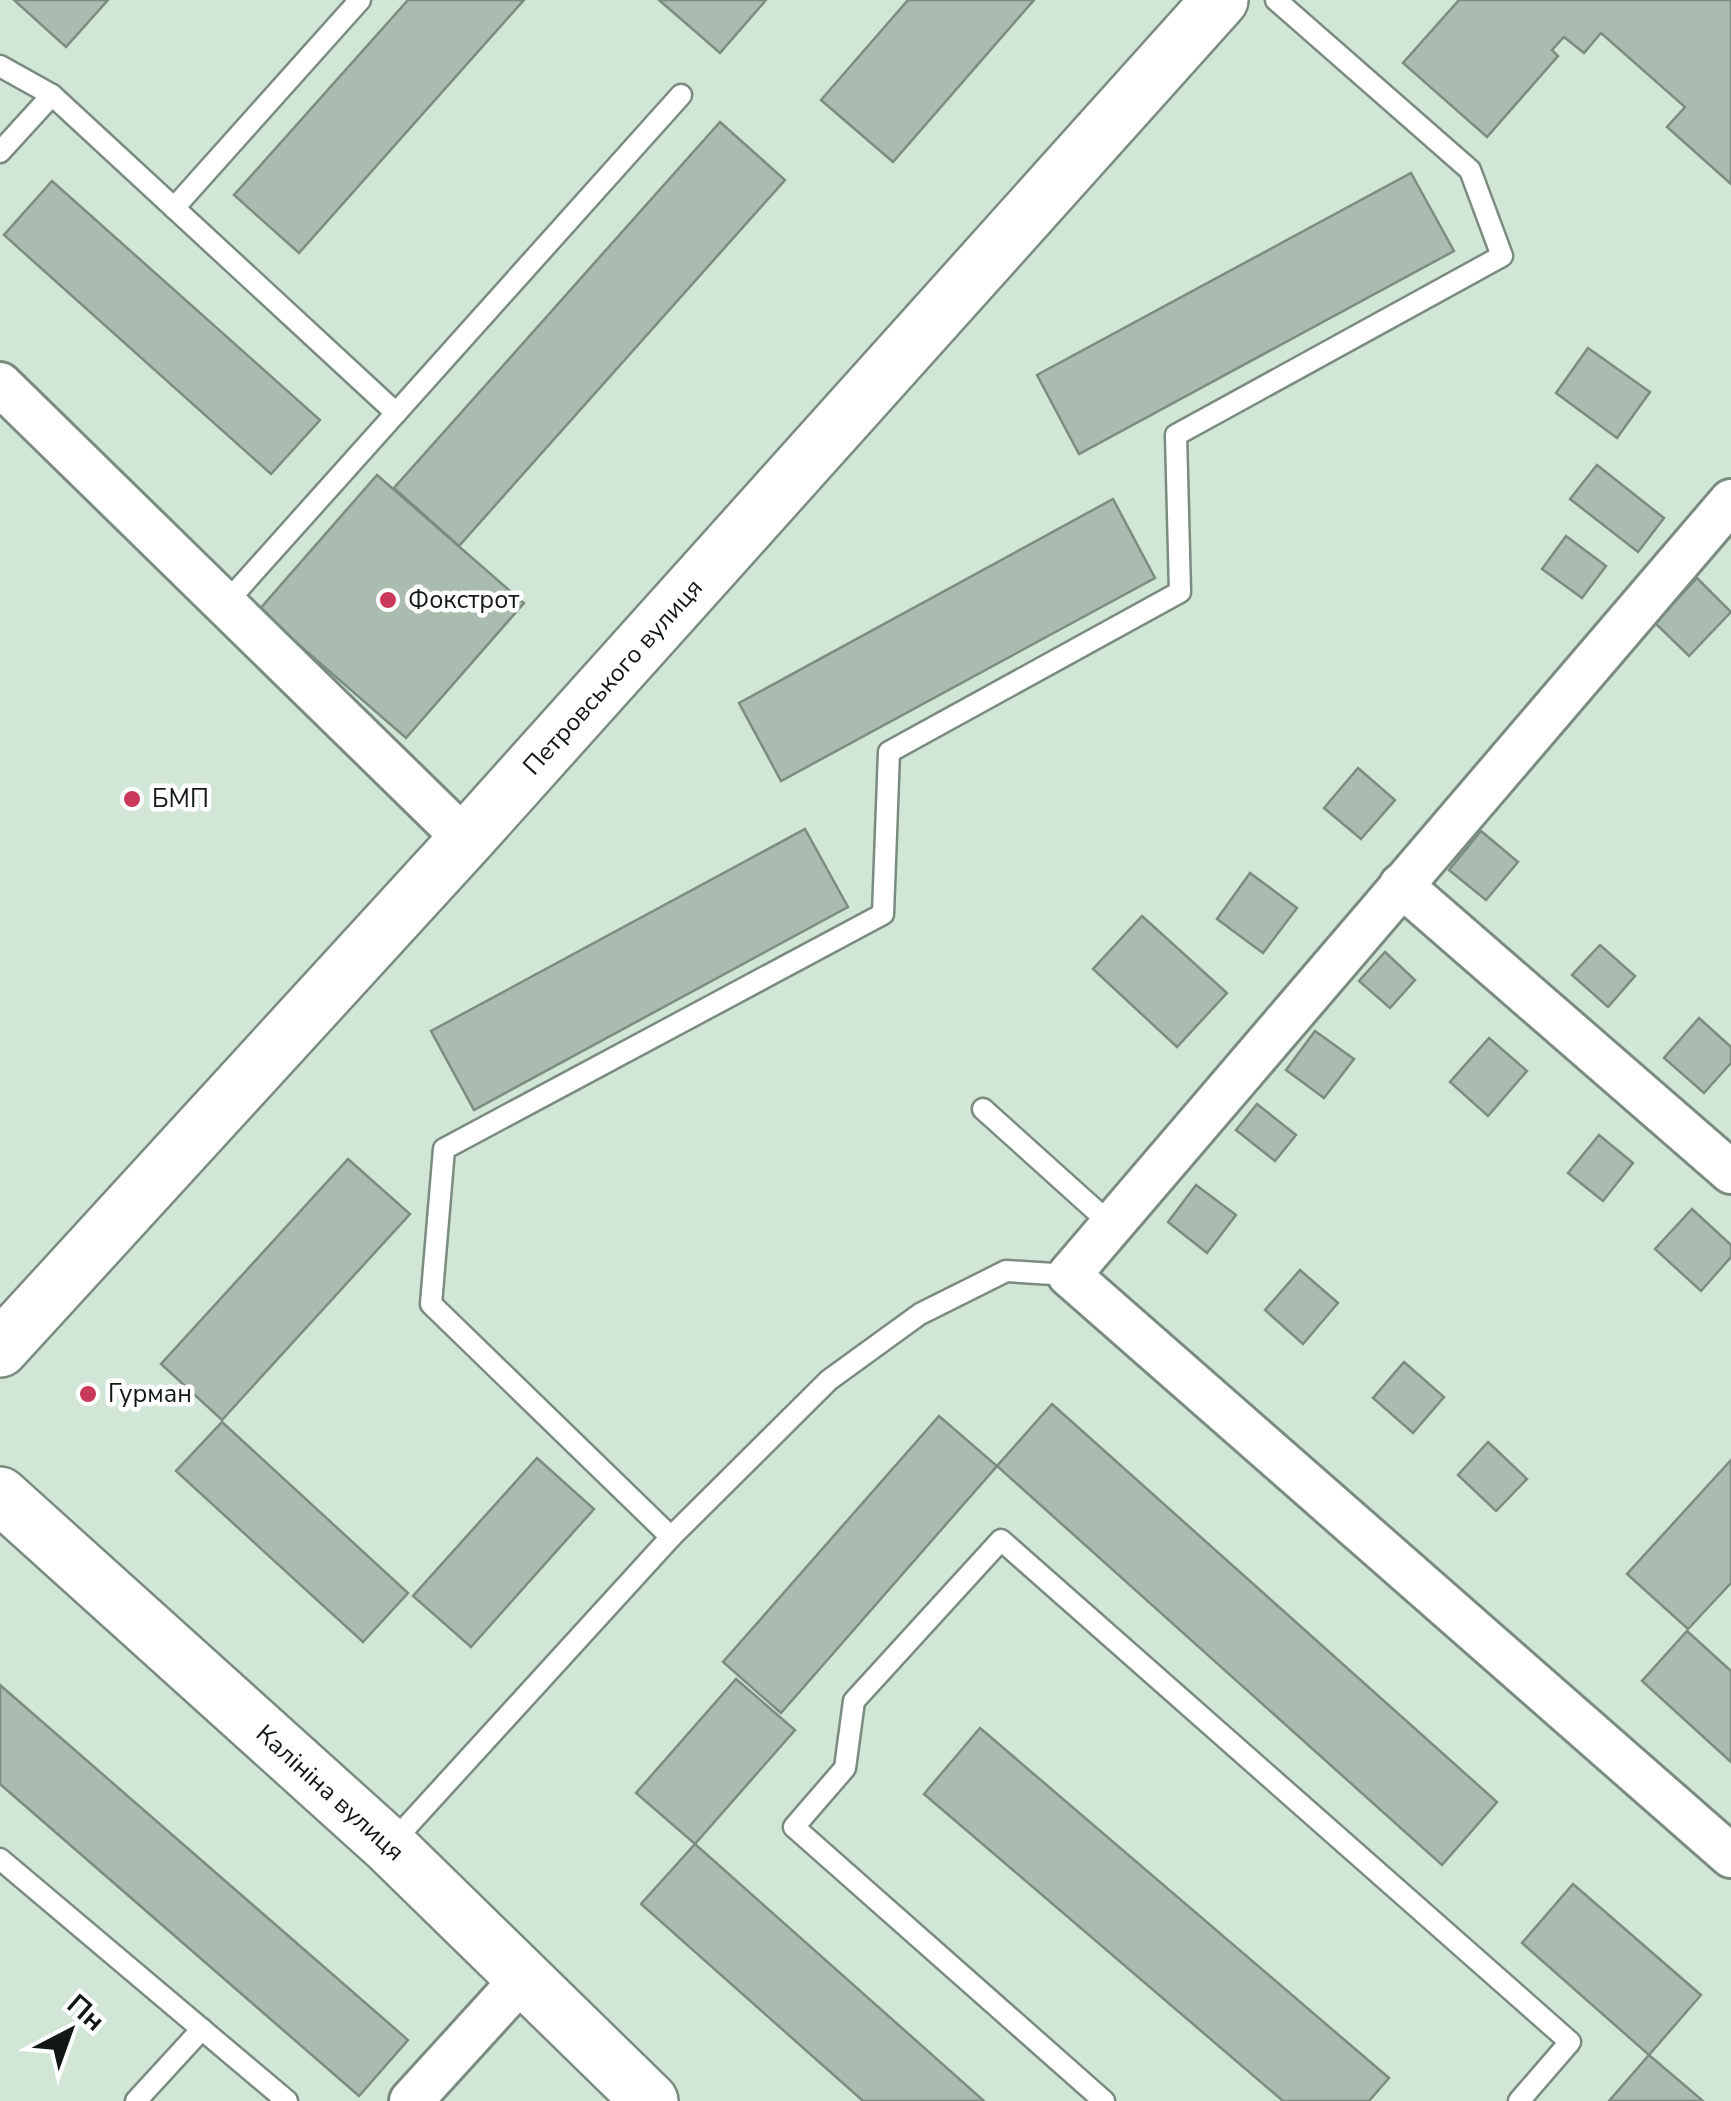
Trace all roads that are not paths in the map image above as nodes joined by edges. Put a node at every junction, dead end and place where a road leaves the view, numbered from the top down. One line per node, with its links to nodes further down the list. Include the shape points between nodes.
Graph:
1 (360, 0): 8 (lane)
2 (1220, 0): 13 (street, Петровського вулиця)
3 (1276, 0): 21 (lane, via 1470,170 1502,256 1176,434 1180,592 888,752 883,914 444,1149 432,1304)
4 (0, 66): 5 (lane)
5 (52, 95): 7 (lane); 8 (lane)
6 (681, 95): 10 (lane)
7 (0, 152)
8 (174, 208): 10 (lane)
9 (0, 384): 12 (street)
10 (396, 413): 12 (lane)
11 (1729, 507): 14 (street)
12 (224, 604): 13 (street)
13 (466, 840): 19 (street, Петровського вулиця)
14 (1401, 885): 16 (street); 17 (street)
15 (984, 1109): 17 (lane)
16 (1731, 1172)
17 (1114, 1227): 18 (street)
18 (1070, 1275): 21 (lane, via 1006,1272 920,1314 829,1380); 23 (street)
19 (0, 1349)
20 (0, 1495): 22 (street, Калініна вулиця)
21 (671, 1538): 22 (lane)
22 (390, 1846): 25 (street, Калініна вулиця)
23 (1731, 1856)
24 (0, 1859): 26 (lane)
25 (524, 1978): 29 (street); 30 (street, Калініна вулиця)
26 (202, 2029): 27 (lane); 28 (lane)
27 (136, 2101)
28 (286, 2101)
29 (411, 2101)
30 (650, 2101)
31 (1104, 2101): 32 (lane, via 794,1827 845,1768 854,1701 1001,1540 1570,2042)
32 (1519, 2101)

